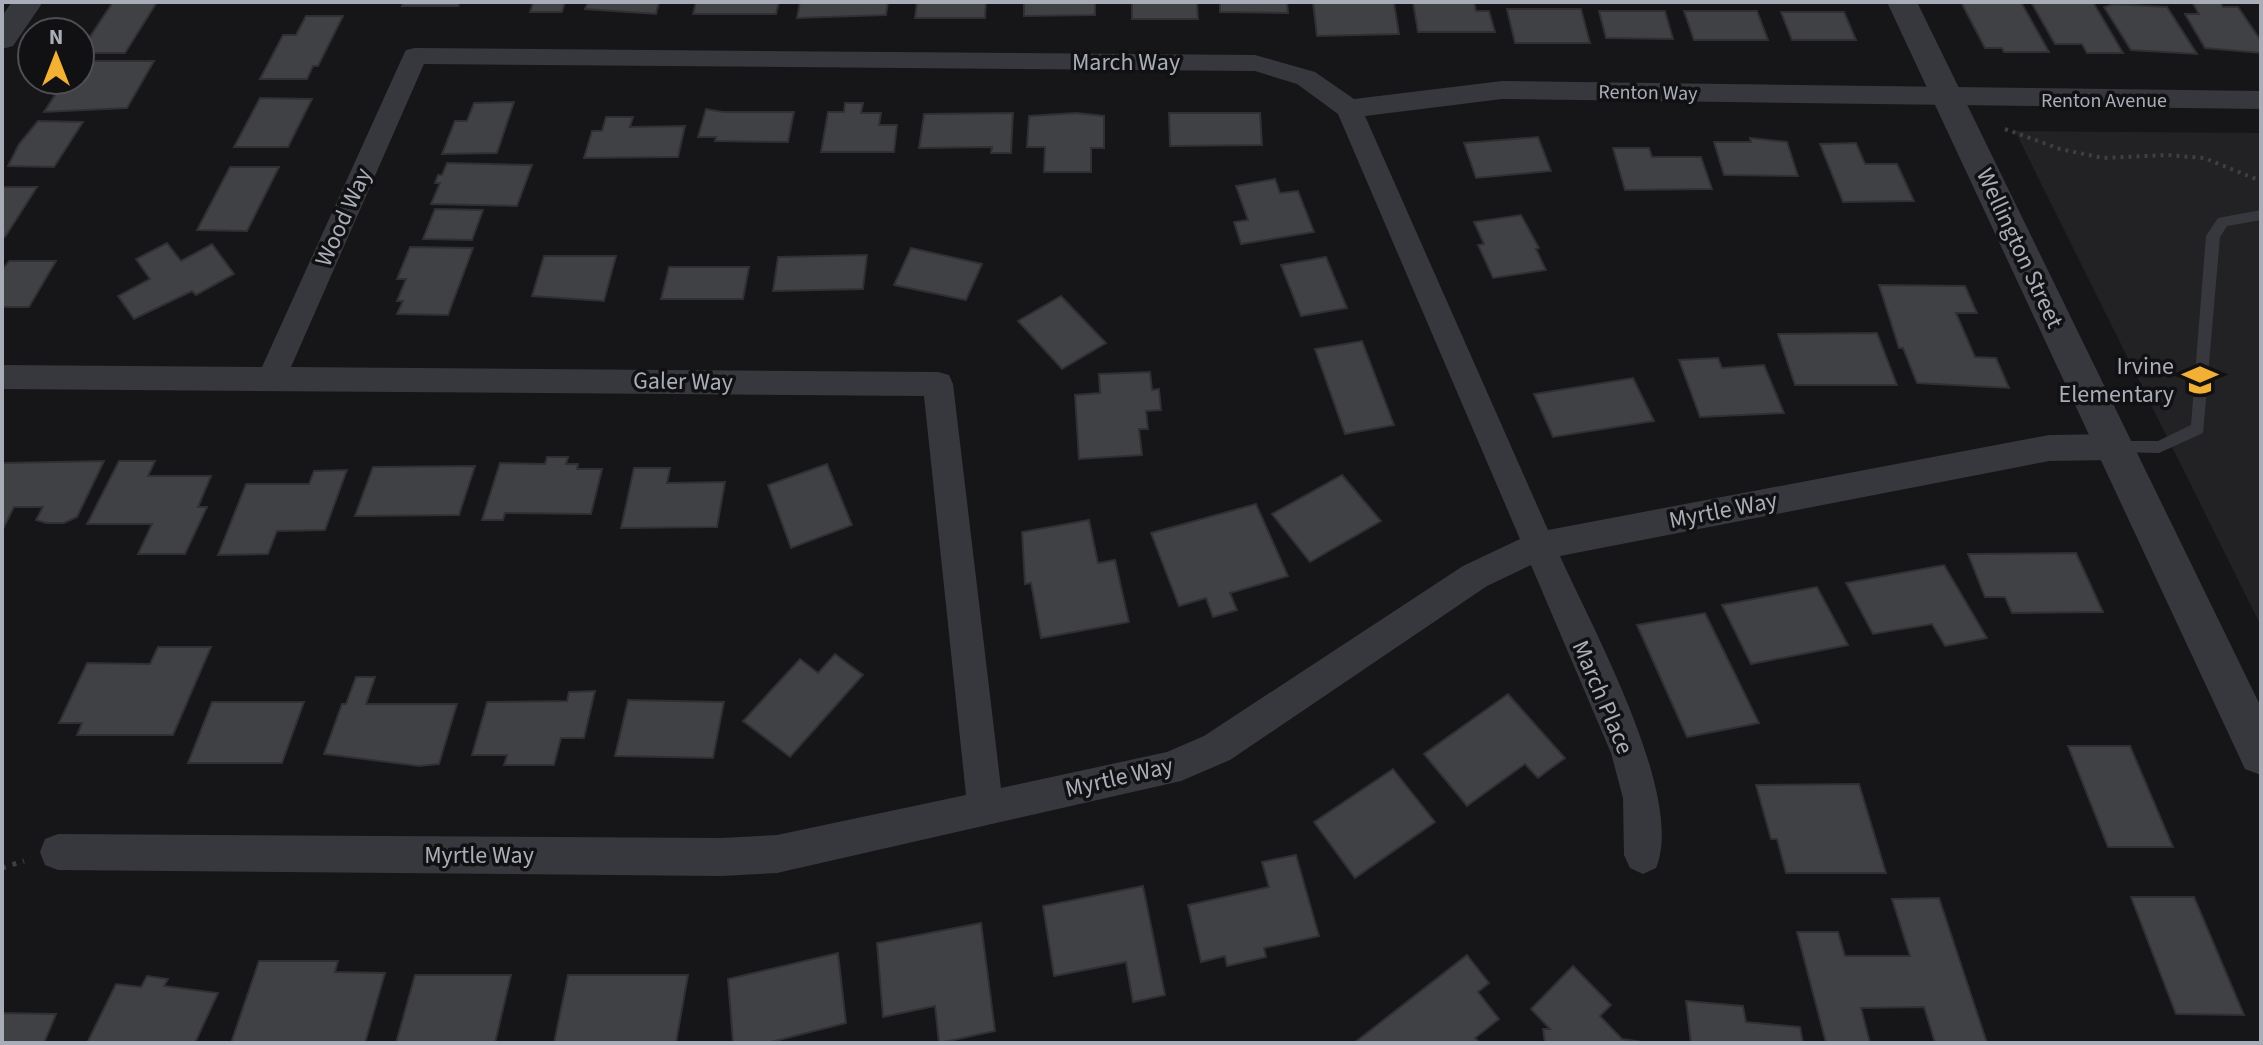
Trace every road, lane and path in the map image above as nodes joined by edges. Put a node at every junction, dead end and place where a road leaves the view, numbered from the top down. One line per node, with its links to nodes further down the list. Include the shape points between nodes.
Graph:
1 (28, 2): 3 (street)
2 (1902, 2): 5 (street, Wellington Street)
3 (2, 39)
4 (415, 56): 7 (street, March Way, via 1255,63 1306,78); 12 (street, Wood Way)
5 (1948, 97): 6 (street, Renton Avenue); 7 (street, Renton Way, via 1502,90); 13 (street, Wellington Street)
6 (2261, 100)
7 (1349, 109): 14 (street)
8 (1993, 123): 9 (path, via 2067,150 2121,159 2185,155 2221,162)
9 (2261, 181)
10 (2261, 215): 13 (lane, via 2223,222 2213,236 2198,429 2159,447)
11 (2, 377): 12 (street, Galer Way)
12 (272, 377): 16 (street, Galer Way, via 938,384)
13 (2115, 447): 14 (street, Myrtle Way, via 2049,448); 15 (street, Wellington Street)
14 (1537, 546): 16 (street, Myrtle Way, via 1475,576 1217,748 1168,769); 18 (street, March Place, via 1629,753 1641,798)
15 (2261, 754)
16 (985, 807): 17 (street, Myrtle Way, via 777,854 721,857)
17 (58, 852)
18 (1643, 855)

